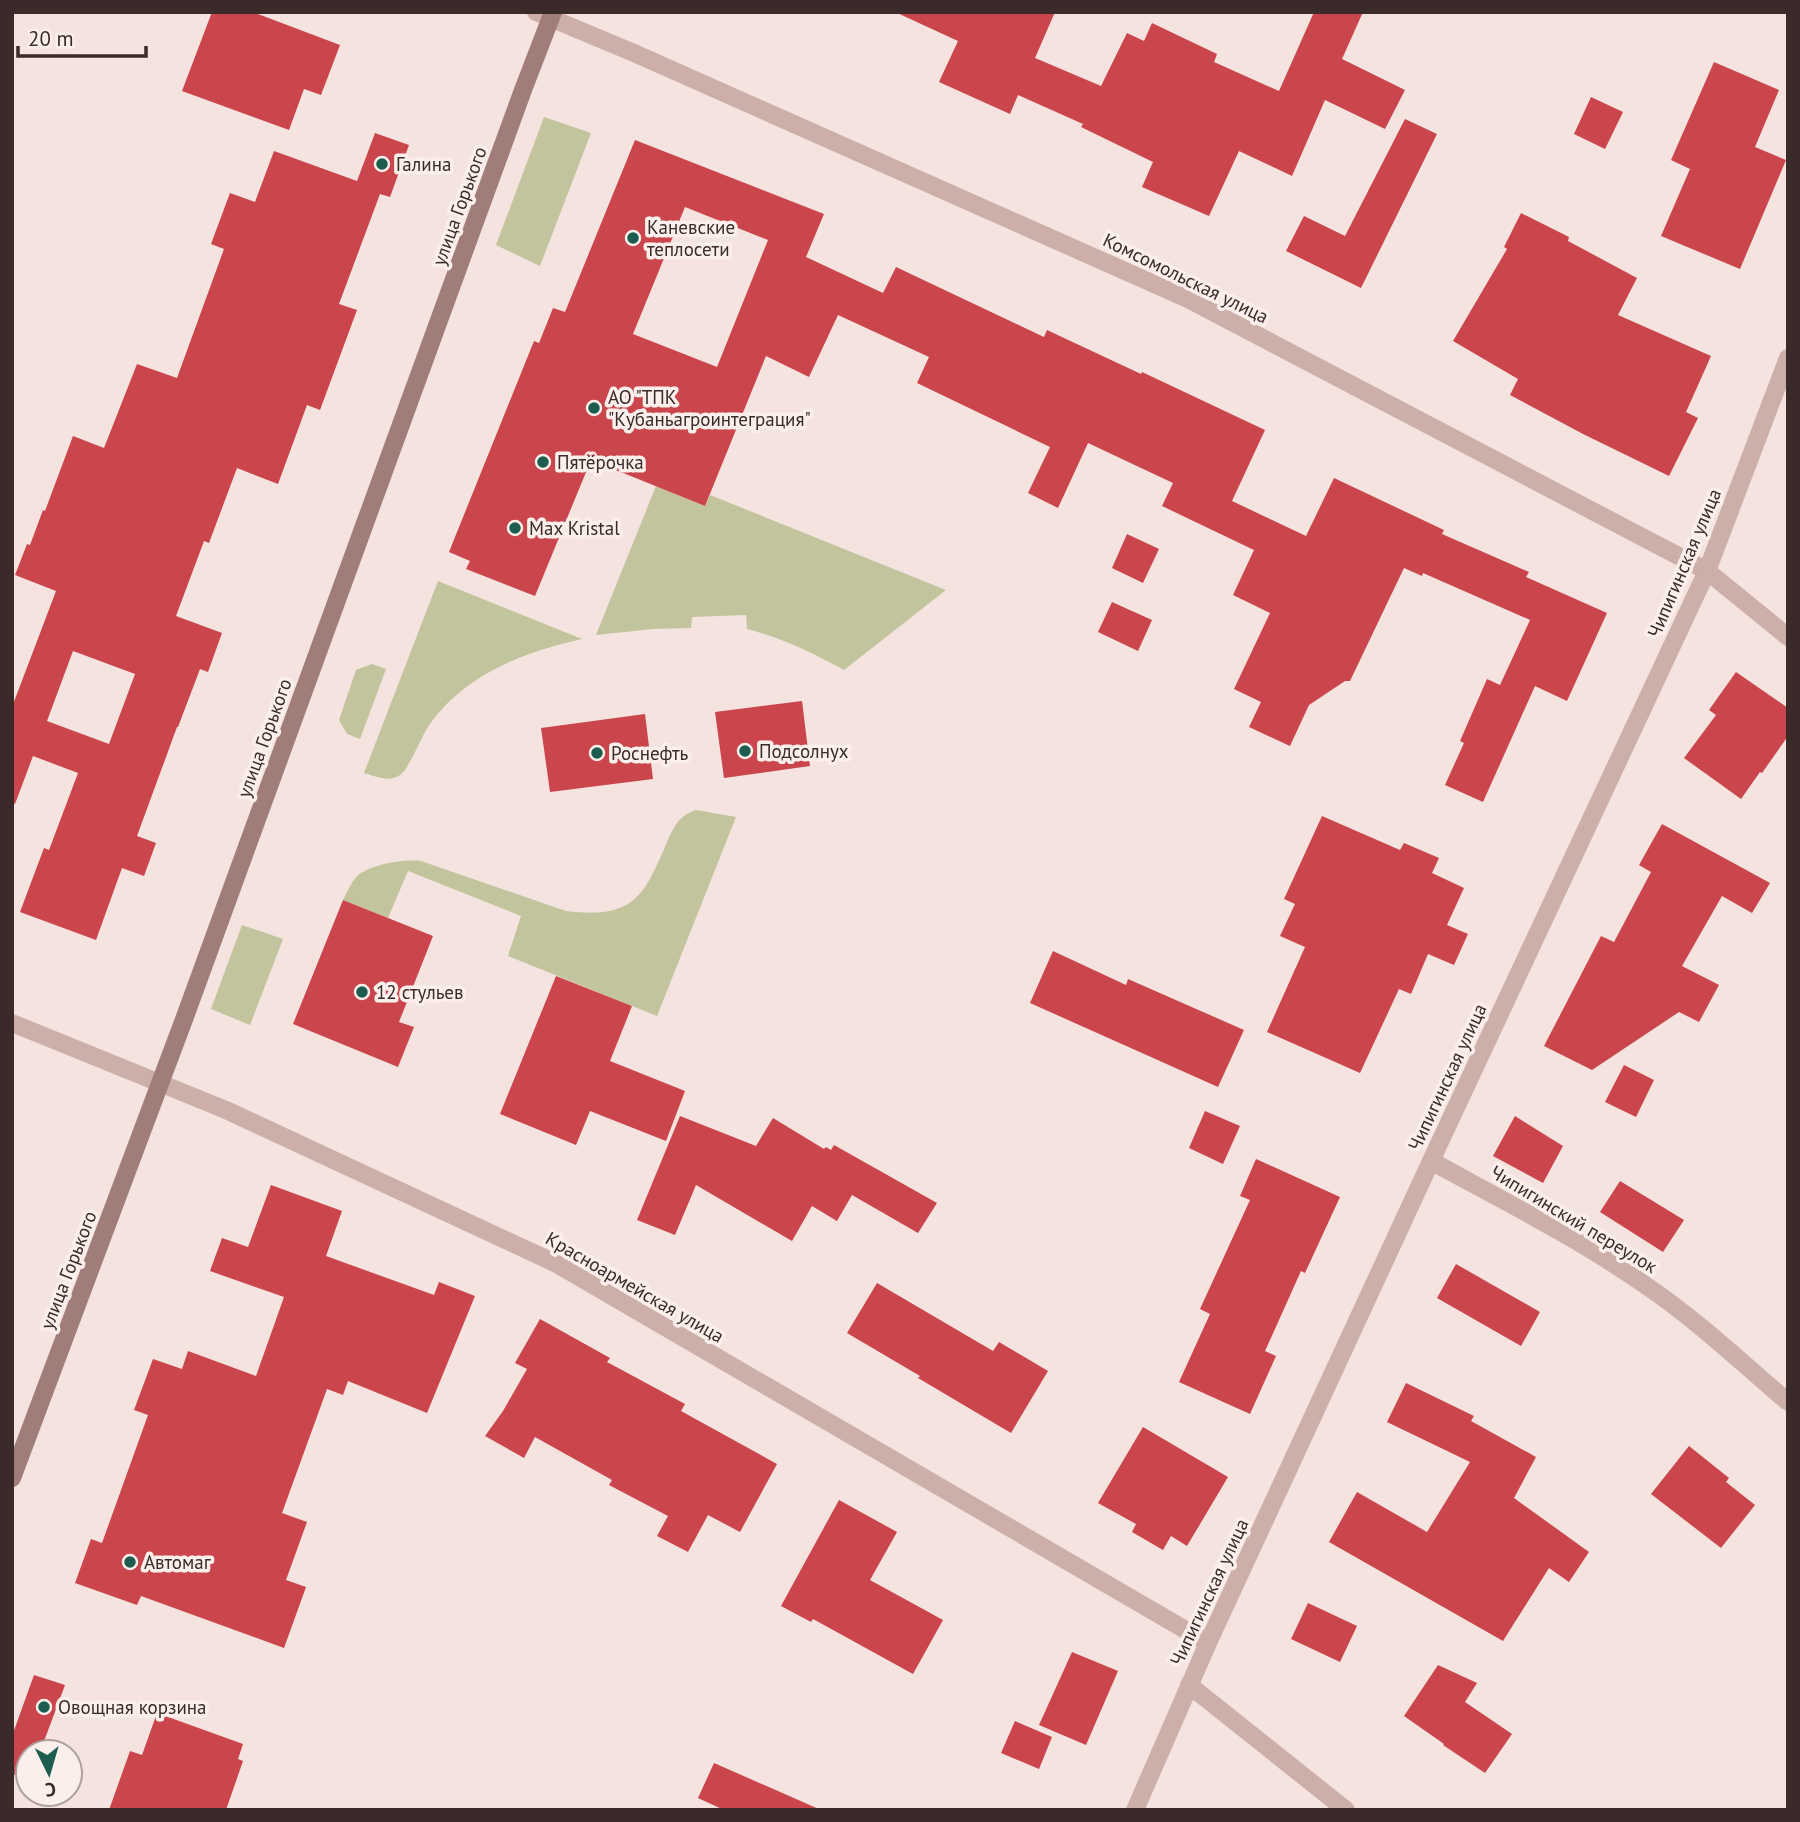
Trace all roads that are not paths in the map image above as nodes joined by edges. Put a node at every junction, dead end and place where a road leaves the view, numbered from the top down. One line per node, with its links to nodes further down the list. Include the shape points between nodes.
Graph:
1 (547, 14): 3 (street, Комсомольская улица, via 1188,299); 6 (main road, улица Горького)
2 (1788, 358): 3 (street, Чипигинская улица)
3 (1707, 571): 4 (street, Комсомольская улица); 7 (street, Чипигинская улица)
4 (1788, 637)
5 (12, 1023): 6 (street, Красноармейская улица)
6 (160, 1084): 9 (main road, улица Горького); 10 (street, Красноармейская улица, via 226,1110 555,1263)
7 (1431, 1160): 8 (street, Чипигинский переулок, via 1648,1287); 10 (street, Чипигинская улица)
8 (1788, 1402)
9 (12, 1478)
10 (1208, 1643): 11 (street, Чипигинская улица)
11 (1189, 1685): 12 (street, Чипигинская улица); 13 (street)
12 (1135, 1810)
13 (1346, 1810)

